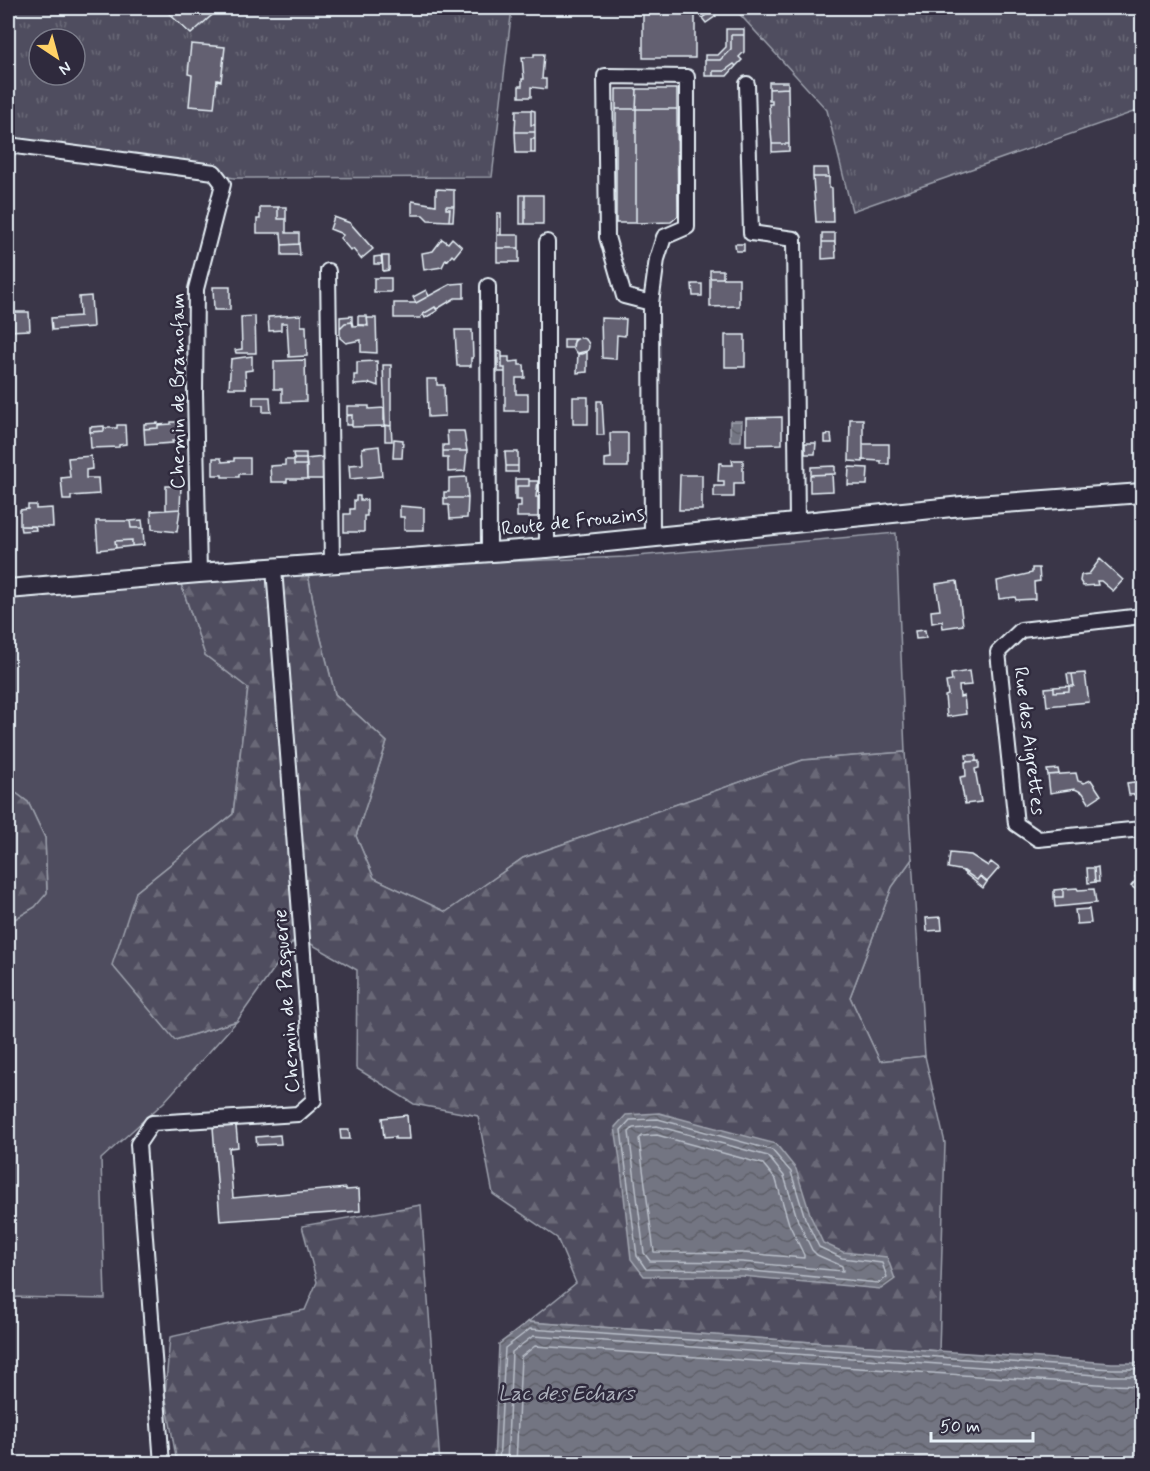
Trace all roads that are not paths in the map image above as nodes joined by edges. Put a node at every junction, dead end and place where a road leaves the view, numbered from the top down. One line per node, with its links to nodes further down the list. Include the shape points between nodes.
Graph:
1 (747, 84): 8 (street, via 751,233 794,238)
2 (8, 145): 14 (street, Chemin de Bramofam, via 214,172 223,184 196,289)
3 (548, 242): 10 (street)
4 (328, 272): 12 (street)
5 (488, 286): 11 (street)
6 (651, 303): 6 (street, via 664,237 687,227 687,77 605,76 606,237 624,296); 9 (street)
7 (1143, 493): 8 (main road, Route de Frouzins)
8 (797, 522): 9 (main road, Route de Frouzins)
9 (652, 537): 10 (main road, Route de Frouzins)
10 (547, 548): 11 (main road, Route de Frouzins)
11 (489, 553): 12 (main road, Route de Frouzins)
12 (332, 563): 13 (main road, Route de Frouzins)
13 (274, 568): 14 (main road, Route de Frouzins); 18 (street, Chemin de Pasquerie, via 314,1100 298,1114 152,1123 138,1144)
14 (199, 573): 15 (main road, Route de Frouzins)
15 (8, 589)
16 (1143, 616): 17 (street, Rue des Aigrettes, via 1021,630 998,652 1016,824 1038,839)
17 (1143, 828)
18 (162, 1464)

